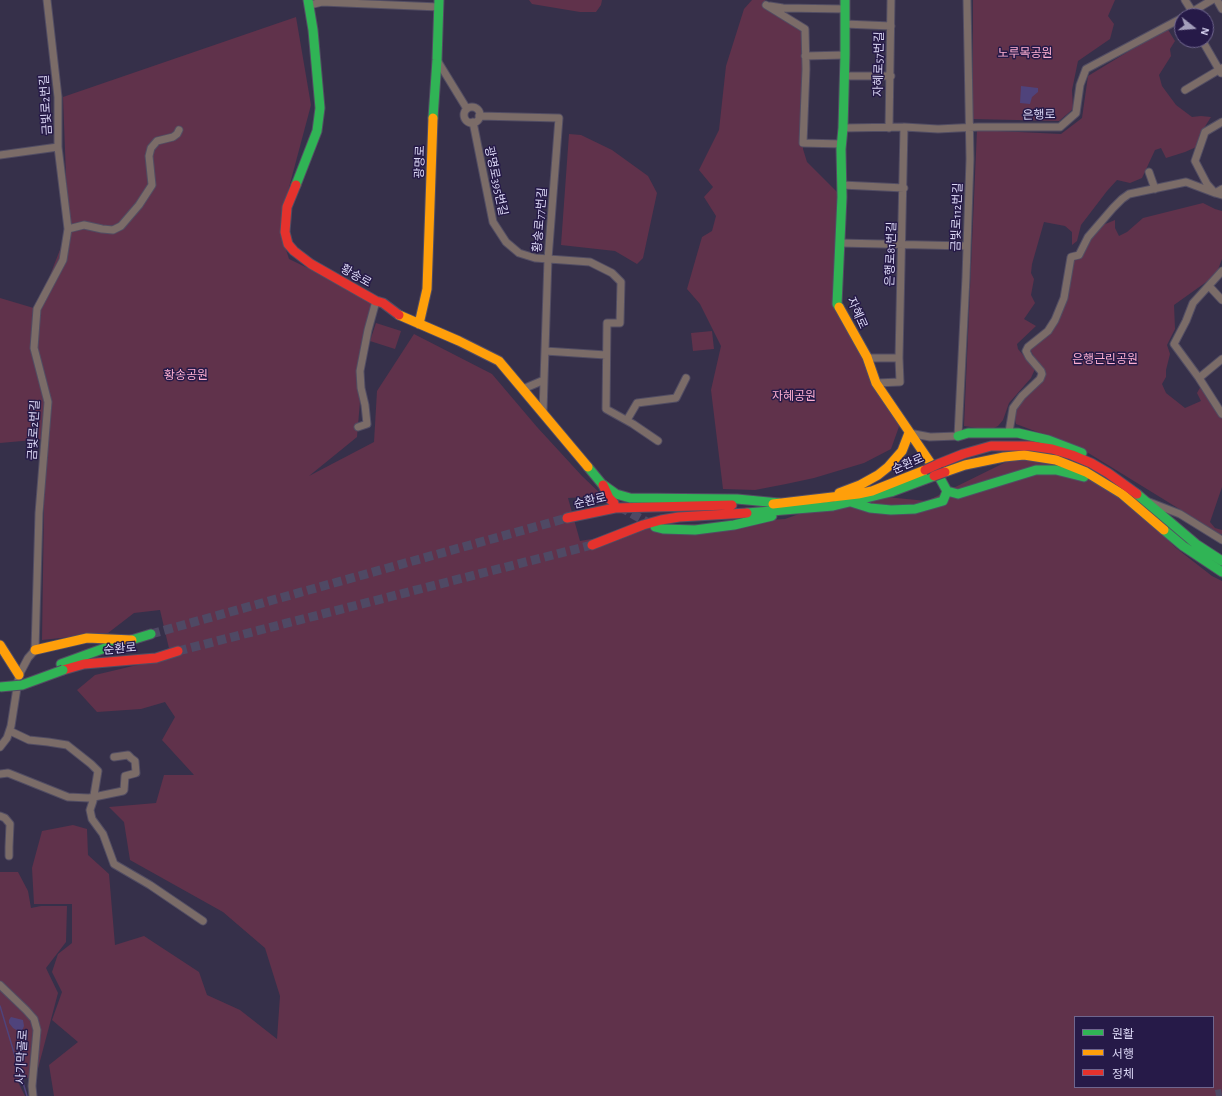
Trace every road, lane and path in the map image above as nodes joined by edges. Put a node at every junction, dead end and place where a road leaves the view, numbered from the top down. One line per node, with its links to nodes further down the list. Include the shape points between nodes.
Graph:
1 (47, 0): 35 (street, 금빛로2번길, via 58,97)
2 (891, 0): 16 (street, 자혜로57번길)
3 (967, 0): 32 (street, 금빛로112번길)
4 (1212, 0): 12 (street, 은행로)
5 (1217, 0): 13 (street)
6 (336, 1): 7 (street); 8 (street)
7 (377, 2): 9 (street)
8 (309, 3): 51 (main road, 황송로, via 320,108 317,130 287,206 286,238 294,251 311,264)
9 (439, 3): 20 (main road, 광명로)
10 (766, 3): 11 (street, via 783,8); 19 (street, via 805,29)
11 (845, 4): 15 (main road, 자혜로)
12 (1199, 8)
13 (1222, 9)
14 (1174, 22): 32 (street, 은행로, via 1086,69 1080,85 1076,113 1060,127)
15 (845, 24): 16 (street); 18 (main road, 자혜로)
16 (891, 26): 23 (street, 자혜로57번길)
17 (1207, 48): 21 (street)
18 (845, 55): 19 (street); 22 (main road, 자혜로)
19 (805, 56): 34 (street, via 803,143)
20 (437, 60): 25 (street); 52 (main road, 광명로, via 427,289)
21 (1221, 70): 24 (street)
22 (844, 76): 23 (street); 30 (main road, 자혜로)
23 (891, 76): 31 (street, 자혜로57번길)
24 (1185, 90)
25 (467, 109): 26 (street, via 475,108); 27 (street, via 464,113 465,118)
26 (479, 116): 27 (street, via 477,121); 47 (street, 황송로77번길, via 559,118)
27 (473, 122): 47 (street, 광명로395번길, via 492,222 506,242 519,253)
28 (1221, 123): 42 (street, via 1206,132 1195,161 1207,184)
29 (904, 127): 31 (street, 은행로); 32 (street, 은행로); 39 (street, 은행로81번길)
30 (843, 128): 31 (street, 은행로); 34 (main road, 자혜로)
31 (889, 128)
32 (970, 128): 46 (street, 금빛로112번길)
33 (179, 130): 43 (street, via 172,137 157,141 151,148 149,156 152,185 121,226 113,230 84,225)
34 (842, 144): 38 (main road, 자혜로)
35 (58, 147): 36 (street); 43 (street, 금빛로2번길)
36 (0, 155)
37 (1149, 172): 40 (street)
38 (842, 185): 39 (street); 44 (main road, 자혜로)
39 (904, 188): 45 (street, 은행로81번길)
40 (1155, 189): 42 (street, via 1186,182); 67 (street, via 1129,194 1088,237 1079,255 1071,257 1064,298 1055,320 1026,351 1042,374 1013,408)
41 (1222, 189): 42 (street)
42 (1218, 194)
43 (68, 229): 90 (street, 금빛로2번길, via 63,260 37,309 34,348 48,402 39,513)
44 (840, 243): 45 (street); 55 (main road, 자혜로, via 837,304)
45 (902, 244): 46 (street); 56 (street, 은행로81번길)
46 (967, 246): 69 (street, 금빛로112번길)
47 (548, 259): 53 (street, 황송로77번길); 54 (street, 광명로395번길, via 590,262 612,273 621,282 620,323 608,323)
48 (1222, 271): 49 (street)
49 (1209, 286): 50 (street); 59 (street, via 1193,304 1174,344)
50 (1222, 300)
51 (376, 301): 52 (main road, 황송로); 66 (street, via 360,371 367,424)
52 (419, 324): 62 (main road, 황송로, via 499,361)
53 (545, 351): 54 (street); 60 (street, 황송로77번길)
54 (606, 355): 65 (street, via 606,409)
55 (867, 357): 56 (street); 61 (main road, 자혜로)
56 (899, 358): 61 (street, 은행로81번길, via 900,382)
57 (1222, 359): 59 (street)
58 (686, 378): 65 (street, via 676,398 637,403)
59 (1199, 378): 64 (street)
60 (544, 380): 62 (street); 63 (street, 황송로77번길)
61 (876, 384): 68 (main road, 자혜로)
62 (524, 389): 63 (main road, 황송로)
63 (543, 413): 72 (main road, 황송로)
64 (1222, 414)
65 (627, 420): 70 (street)
66 (358, 427)
67 (1009, 432): 69 (main road, via 968,432); 71 (main road, via 1035,436 1066,446 1086,456)
68 (910, 433): 69 (street, via 930,437); 73 (main road, 자혜로); 75 (main road, via 902,451 888,467 860,485)
69 (958, 436)
70 (658, 441)
71 (1108, 473): 75 (main road, 순환로, bridge, via 1091,463 1052,449 991,446 963,454 872,491); 76 (main road, 순환로)
72 (602, 484): 78 (main road); 79 (main road, via 616,494 630,498 737,499)
73 (947, 491): 74 (main road, via 958,494 1027,472 1047,469 1086,478); 77 (main road, via 943,501 915,509 870,508)
74 (1122, 494): 77 (main road, 순환로, bridge, via 1086,472 1056,460 1024,455 965,465 892,492); 86 (main road, 순환로, via 1182,546)
75 (830, 497): 79 (main road, 순환로)
76 (1145, 501): 83 (street, via 1180,514); 85 (main road, 순환로, via 1196,544)
77 (851, 502): 80 (main road, 순환로)
78 (614, 503)
79 (779, 503): 81 (main road, 순환로, via 615,508)
80 (796, 510): 82 (main road, via 734,525 695,530); 84 (main road, 순환로, via 673,518 643,525)
81 (567, 518)
82 (655, 527)
83 (1222, 540)
84 (592, 545)
85 (1222, 561)
86 (1222, 572)
87 (151, 634): 88 (main road, 순환로)
88 (132, 640): 90 (main road, via 87,638); 92 (main road, 순환로)
89 (0, 645): 93 (main road)
90 (35, 650): 93 (street)
91 (178, 651): 92 (main road, 순환로, via 156,658)
92 (62, 667): 94 (main road, via 19,680); 96 (main road, bridge, via 22,685)
93 (19, 674): 95 (street)
94 (0, 682)
95 (18, 685): 96 (main road); 97 (street)
96 (0, 687)
97 (10, 731): 98 (street); 101 (street, via 29,740 67,745 73,749 98,771)
98 (0, 747)
99 (114, 757): 101 (street, via 128,755 134,761 136,773 125,776 124,790)
100 (0, 774): 101 (street, via 8,773 68,797)
101 (94, 799): 104 (street, via 90,810 92,819 103,834 114,864)
102 (0, 816): 103 (street, via 10,824)
103 (9, 856)
104 (203, 921)
105 (0, 985): 106 (street, 사기막골로, via 30,1015 37,1030)
106 (33, 1096)

